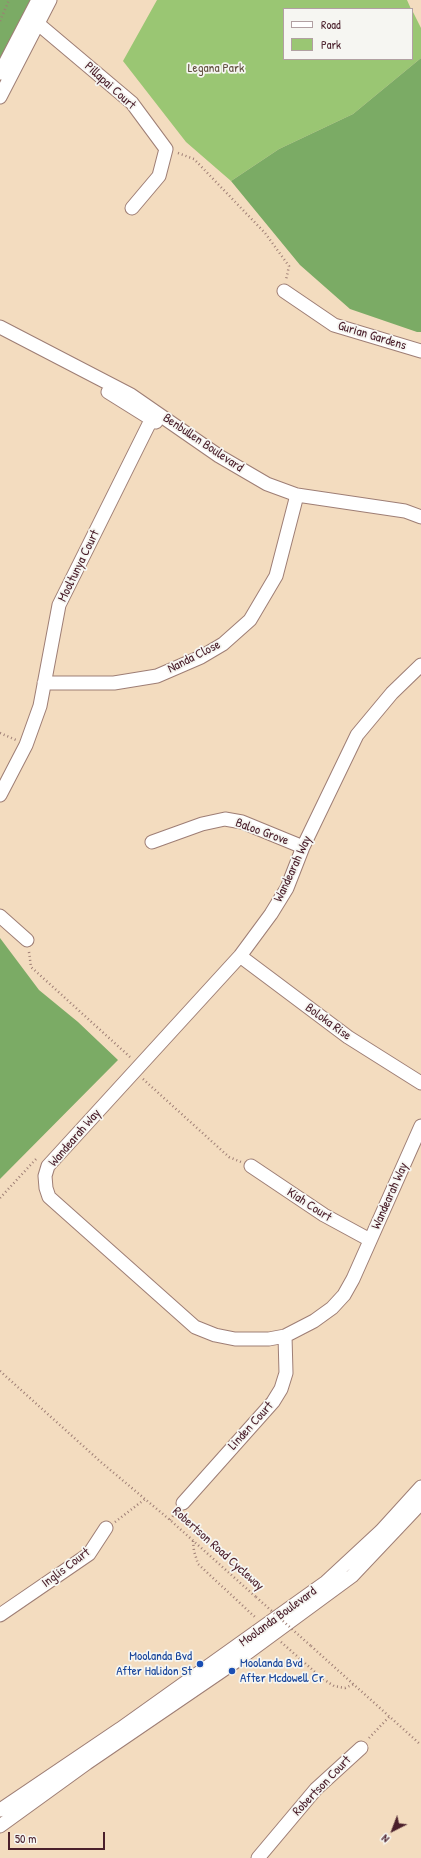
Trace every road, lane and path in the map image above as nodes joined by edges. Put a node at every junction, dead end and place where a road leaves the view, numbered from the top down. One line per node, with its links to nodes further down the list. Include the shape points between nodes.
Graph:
1 (10, 0): 5 (path)
2 (38, 0): 4 (street)
3 (50, 0): 4 (street)
4 (34, 20): 6 (street); 7 (street); 8 (street, Pillapai Court, via 132,103)
5 (0, 21)
6 (0, 73)
7 (0, 97)
8 (166, 149): 9 (street, via 158,176); 10 (path, via 194,159 265,232 289,266)
9 (132, 208)
10 (284, 291): 13 (street, Gurian Gardens, via 334,325)
11 (0, 327): 14 (street, Benbullen Boulevard, via 113,384)
12 (0, 337): 14 (street, Benbullen Boulevard)
13 (418, 349)
14 (153, 415): 15 (street, Benbullen Boulevard, via 246,473); 19 (street, Mooltunya Court, via 59,605)
15 (296, 499): 16 (street, Benbullen Boulevard, via 404,512); 17 (street, Benbullen Boulevard); 19 (street, Nanda Close, via 276,576 250,620 223,644 201,657 157,676 114,683)
16 (421, 517)
17 (421, 526)
18 (421, 665): 22 (street, Wandearah Way, via 392,693 357,735)
19 (44, 683): 20 (street, Mooltunya Court, via 40,706 26,745)
20 (0, 795)
21 (152, 842): 22 (street, Baloo Grove, via 202,824 225,820 252,826)
22 (303, 847): 25 (street, Wandearah Way, via 287,888)
23 (0, 916): 24 (street)
24 (27, 940): 26 (path, via 31,967)
25 (240, 956): 26 (street, Wandearah Way); 27 (street, Boloka Rise, via 348,1037)
26 (138, 1068): 29 (path, via 229,1157); 31 (street, Wandearah Way, via 48,1166 45,1176 49,1197 195,1327 235,1339)
27 (421, 1083)
28 (421, 1126): 30 (street, Wandearah Way)
29 (251, 1166): 30 (street, Kiah Court, via 324,1215)
30 (370, 1240): 31 (street, Wandearah Way, via 353,1279 340,1299 314,1321)
31 (285, 1336): 35 (street, Linden Court, via 286,1373 282,1389)
32 (0, 1371): 34 (path, Robertson Road Cycleway)
33 (421, 1487): 46 (street, Moolanda Boulevard, via 381,1531 326,1582)
34 (145, 1499): 37 (path); 38 (path, Robertson Road Cycleway)
35 (183, 1503)
36 (421, 1504): 47 (street, Moolanda Boulevard, via 352,1576 235,1662)
37 (106, 1528): 39 (street, Inglis Court, via 89,1554)
38 (193, 1540): 40 (path, via 198,1564); 42 (path, Robertson Road Cycleway, bridge)
39 (0, 1615)
40 (254, 1617)
41 (282, 1643): 42 (path, via 329,1682 345,1688)
42 (354, 1684): 43 (path, Robertson Road Cycleway)
43 (390, 1716): 44 (path, Robertson Road Cycleway); 45 (path, Robertson Court)
44 (420, 1743)
45 (360, 1748): 48 (street, Robertson Court, via 316,1789)
46 (0, 1810)
47 (0, 1826)
48 (258, 1858)

